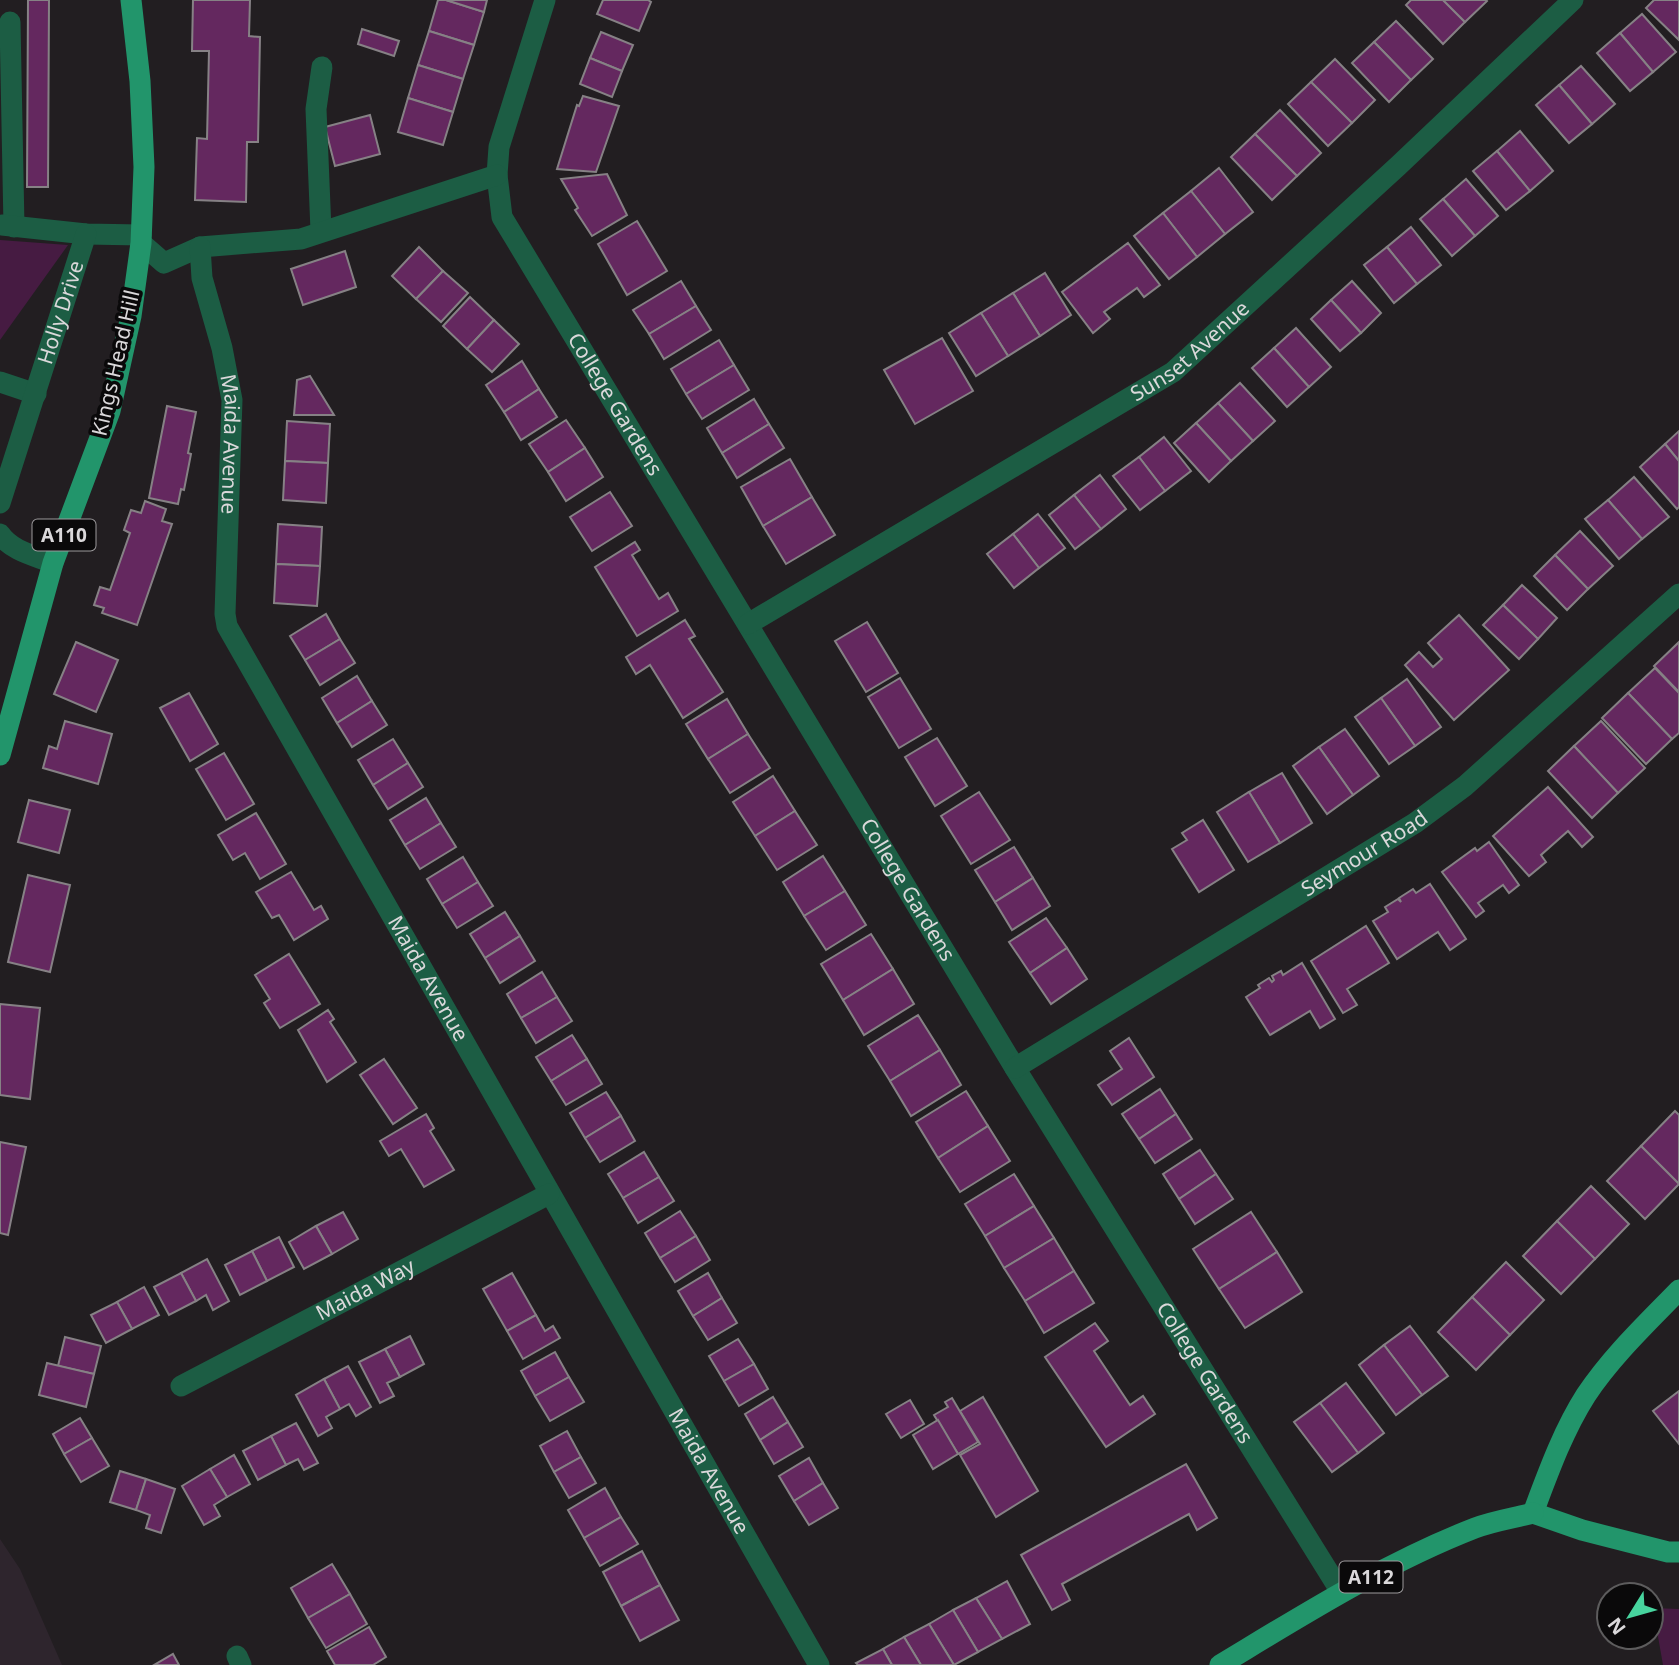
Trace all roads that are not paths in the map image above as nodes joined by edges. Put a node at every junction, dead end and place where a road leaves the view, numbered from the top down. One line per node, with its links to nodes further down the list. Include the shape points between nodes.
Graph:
1 (131, 0): 11 (main road, Kings Head Hill / A110, via 144,167)
2 (545, 0): 7 (street, College Gardens, via 499,147)
3 (1573, 0): 19 (street, Sunset Avenue, via 1173,372)
4 (10, 22): 6 (street)
5 (322, 67): 9 (street, via 316,109)
6 (6, 135): 8 (street)
7 (497, 176): 9 (street); 19 (street, College Gardens, via 502,217)
8 (7, 226): 10 (street)
9 (321, 231): 12 (street, via 301,239)
10 (86, 233): 11 (street); 14 (street, Holly Drive)
11 (141, 239): 12 (street, via 164,263); 17 (main road, Kings Head Hill / A110, via 131,316 110,411)
12 (200, 247): 22 (street, Maida Avenue, via 202,278 232,400 227,626)
13 (0, 382): 14 (street, Holly Drive)
14 (36, 394): 15 (street, Holly Drive)
15 (0, 503)
16 (0, 534): 17 (street, via 21,551)
17 (53, 563): 20 (main road, Kings Head Hill / A110)
18 (1679, 594): 21 (street, Seymour Road, via 1465,786 1415,822)
19 (748, 624): 21 (street, College Gardens)
20 (0, 755)
21 (1015, 1068): 27 (street, College Gardens)
22 (549, 1194): 24 (street, Maida Way); 28 (street, Maida Avenue)
23 (1679, 1290): 25 (main road, via 1616,1355 1586,1396 1552,1461)
24 (181, 1386)
25 (1533, 1513): 26 (main road, via 1582,1530); 27 (main road, A112, via 1478,1527)
26 (1679, 1552)
27 (1341, 1592): 29 (main road, A112)
28 (819, 1665)
29 (1220, 1665)

